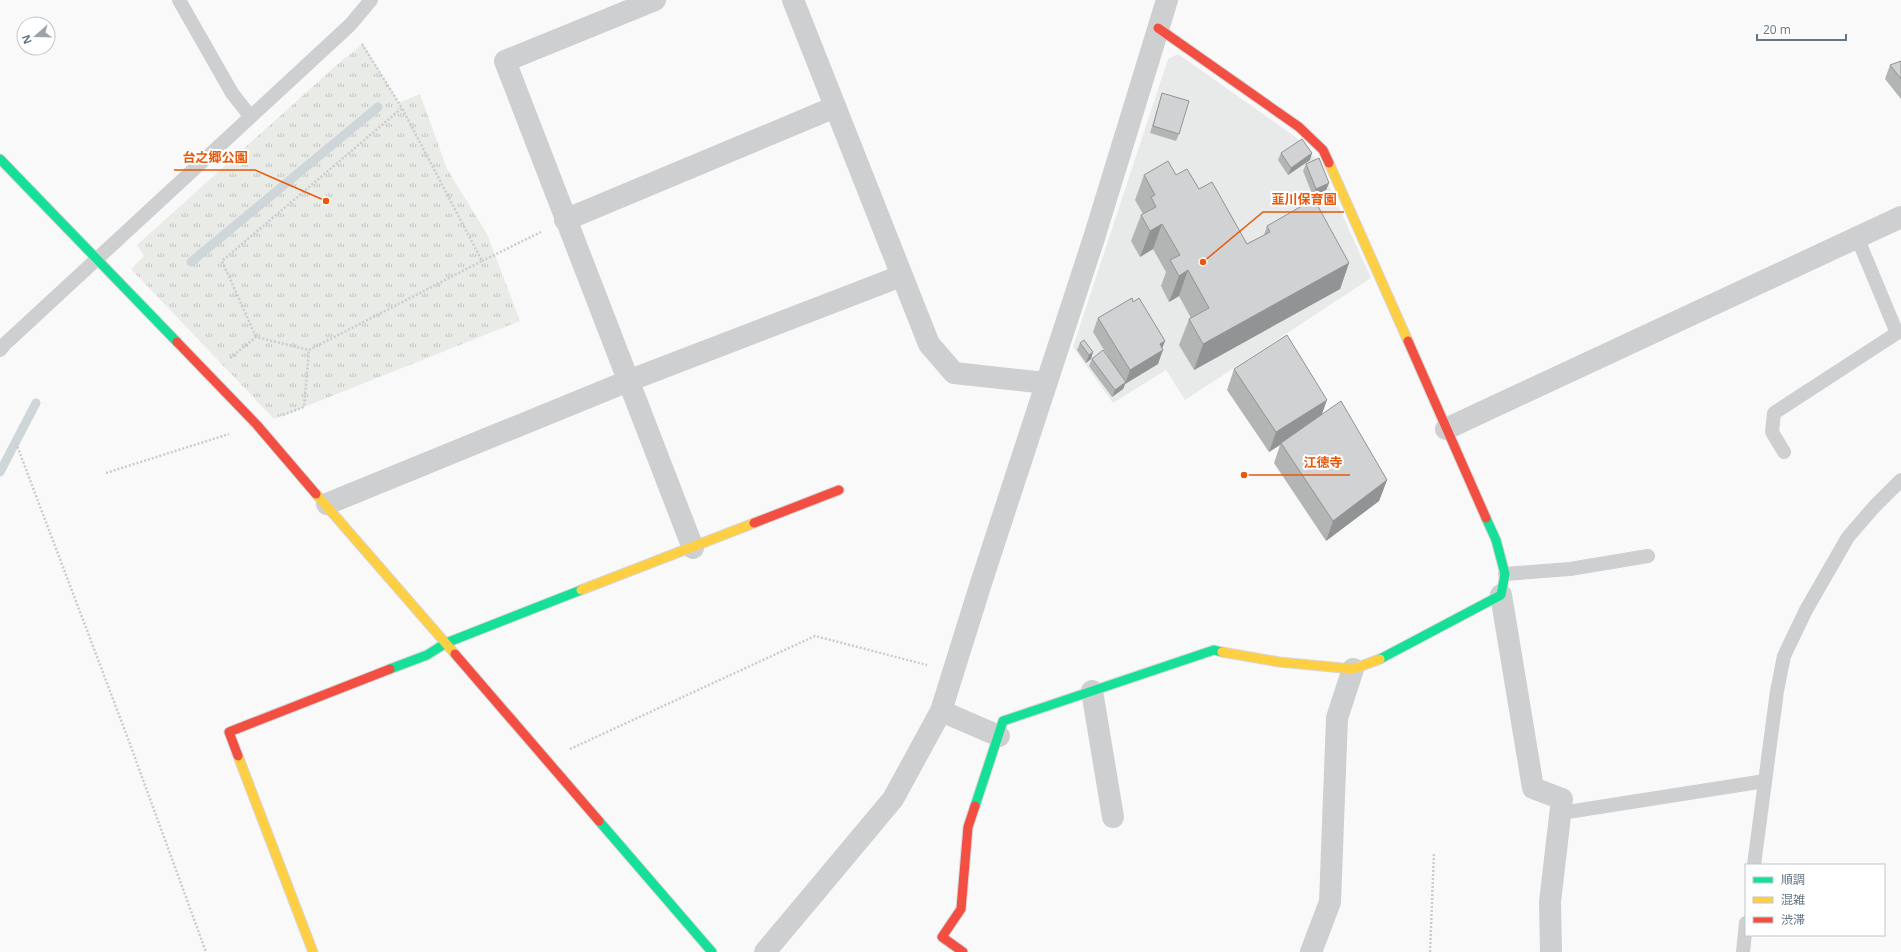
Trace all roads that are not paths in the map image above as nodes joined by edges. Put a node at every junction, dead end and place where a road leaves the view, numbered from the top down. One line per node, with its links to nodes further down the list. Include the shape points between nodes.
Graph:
1 (179, 0): 8 (lane, via 232,93)
2 (371, 0): 8 (lane, via 350,25)
3 (655, 0): 11 (street, via 504,61)
4 (794, 0): 7 (street)
5 (1162, 2): 6 (street)
6 (1158, 28): 17 (street, via 1094,238); 18 (street, via 1299,127 1323,150)
7 (835, 107): 11 (street); 14 (street)
8 (250, 116): 13 (lane)
9 (0, 159): 13 (street)
10 (1901, 217): 12 (street)
11 (565, 220): 16 (street)
12 (1857, 237): 18 (street); 19 (lane, via 1897,333 1774,413 1772,432)
13 (97, 258): 15 (lane); 22 (street, via 257,425)
14 (902, 276): 16 (street); 17 (street, via 928,344 954,372)
15 (0, 350)
16 (628, 381): 22 (street); 23 (street)
17 (1046, 383): 29 (street)
18 (1446, 429): 25 (street, via 1496,540)
19 (1784, 452)
20 (1901, 480): 31 (lane, via 1848,537 1806,610 1784,656)
21 (839, 490): 23 (street)
22 (327, 504): 26 (street)
23 (693, 548): 26 (street)
24 (1648, 556): 25 (lane, via 1570,569)
25 (1503, 584): 27 (street, via 1373,663); 32 (street, via 1533,788 1562,799)
26 (446, 643): 36 (street, via 427,655 229,732); 37 (street)
27 (1352, 669): 28 (street, via 1279,662 1214,650); 40 (street, via 1337,718 1330,902)
28 (1092, 691): 30 (street, via 1004,721); 33 (street)
29 (941, 711): 30 (street); 38 (street, via 893,799)
30 (999, 736): 39 (street, via 968,827 961,908 942,937)
31 (1765, 781): 32 (lane); 34 (lane)
32 (1561, 813): 41 (street, via 1550,902)
33 (1113, 817)
34 (1754, 864)
35 (1745, 933): 42 (lane)
36 (313, 952)
37 (712, 952)
38 (765, 952)
39 (962, 952)
40 (1311, 952)
41 (1551, 952)
42 (1743, 952)

